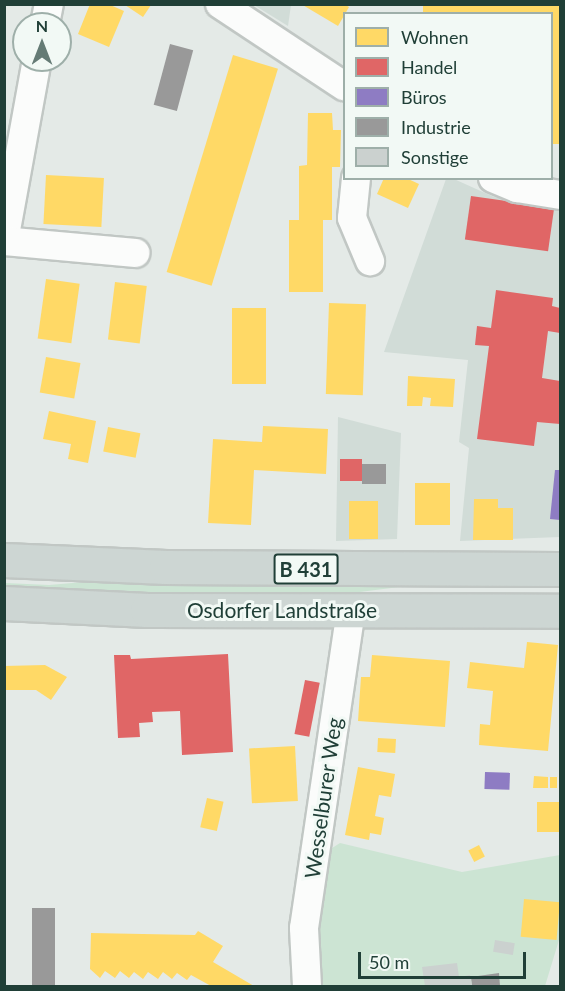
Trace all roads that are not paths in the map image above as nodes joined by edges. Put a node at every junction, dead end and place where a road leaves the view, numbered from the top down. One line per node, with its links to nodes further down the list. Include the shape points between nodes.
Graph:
1 (220, 4): 3 (street)
2 (35, 72): 7 (street)
3 (343, 85)
4 (356, 180): 9 (street, via 352,218)
5 (497, 180): 6 (street, via 517,188)
6 (561, 195)
7 (4, 241): 8 (street)
8 (135, 253)
9 (370, 261)
10 (4, 560): 11 (main road, Osdorfer Landstraße / B 431, via 166,567)
11 (561, 569)
12 (4, 603): 13 (main road, Osdorfer Landstraße / B 431, via 147,610)
13 (351, 610): 14 (main road, Osdorfer Landstraße / B 431); 15 (street, Wesselburer Weg, via 304,928)
14 (561, 611)
15 (307, 987)

